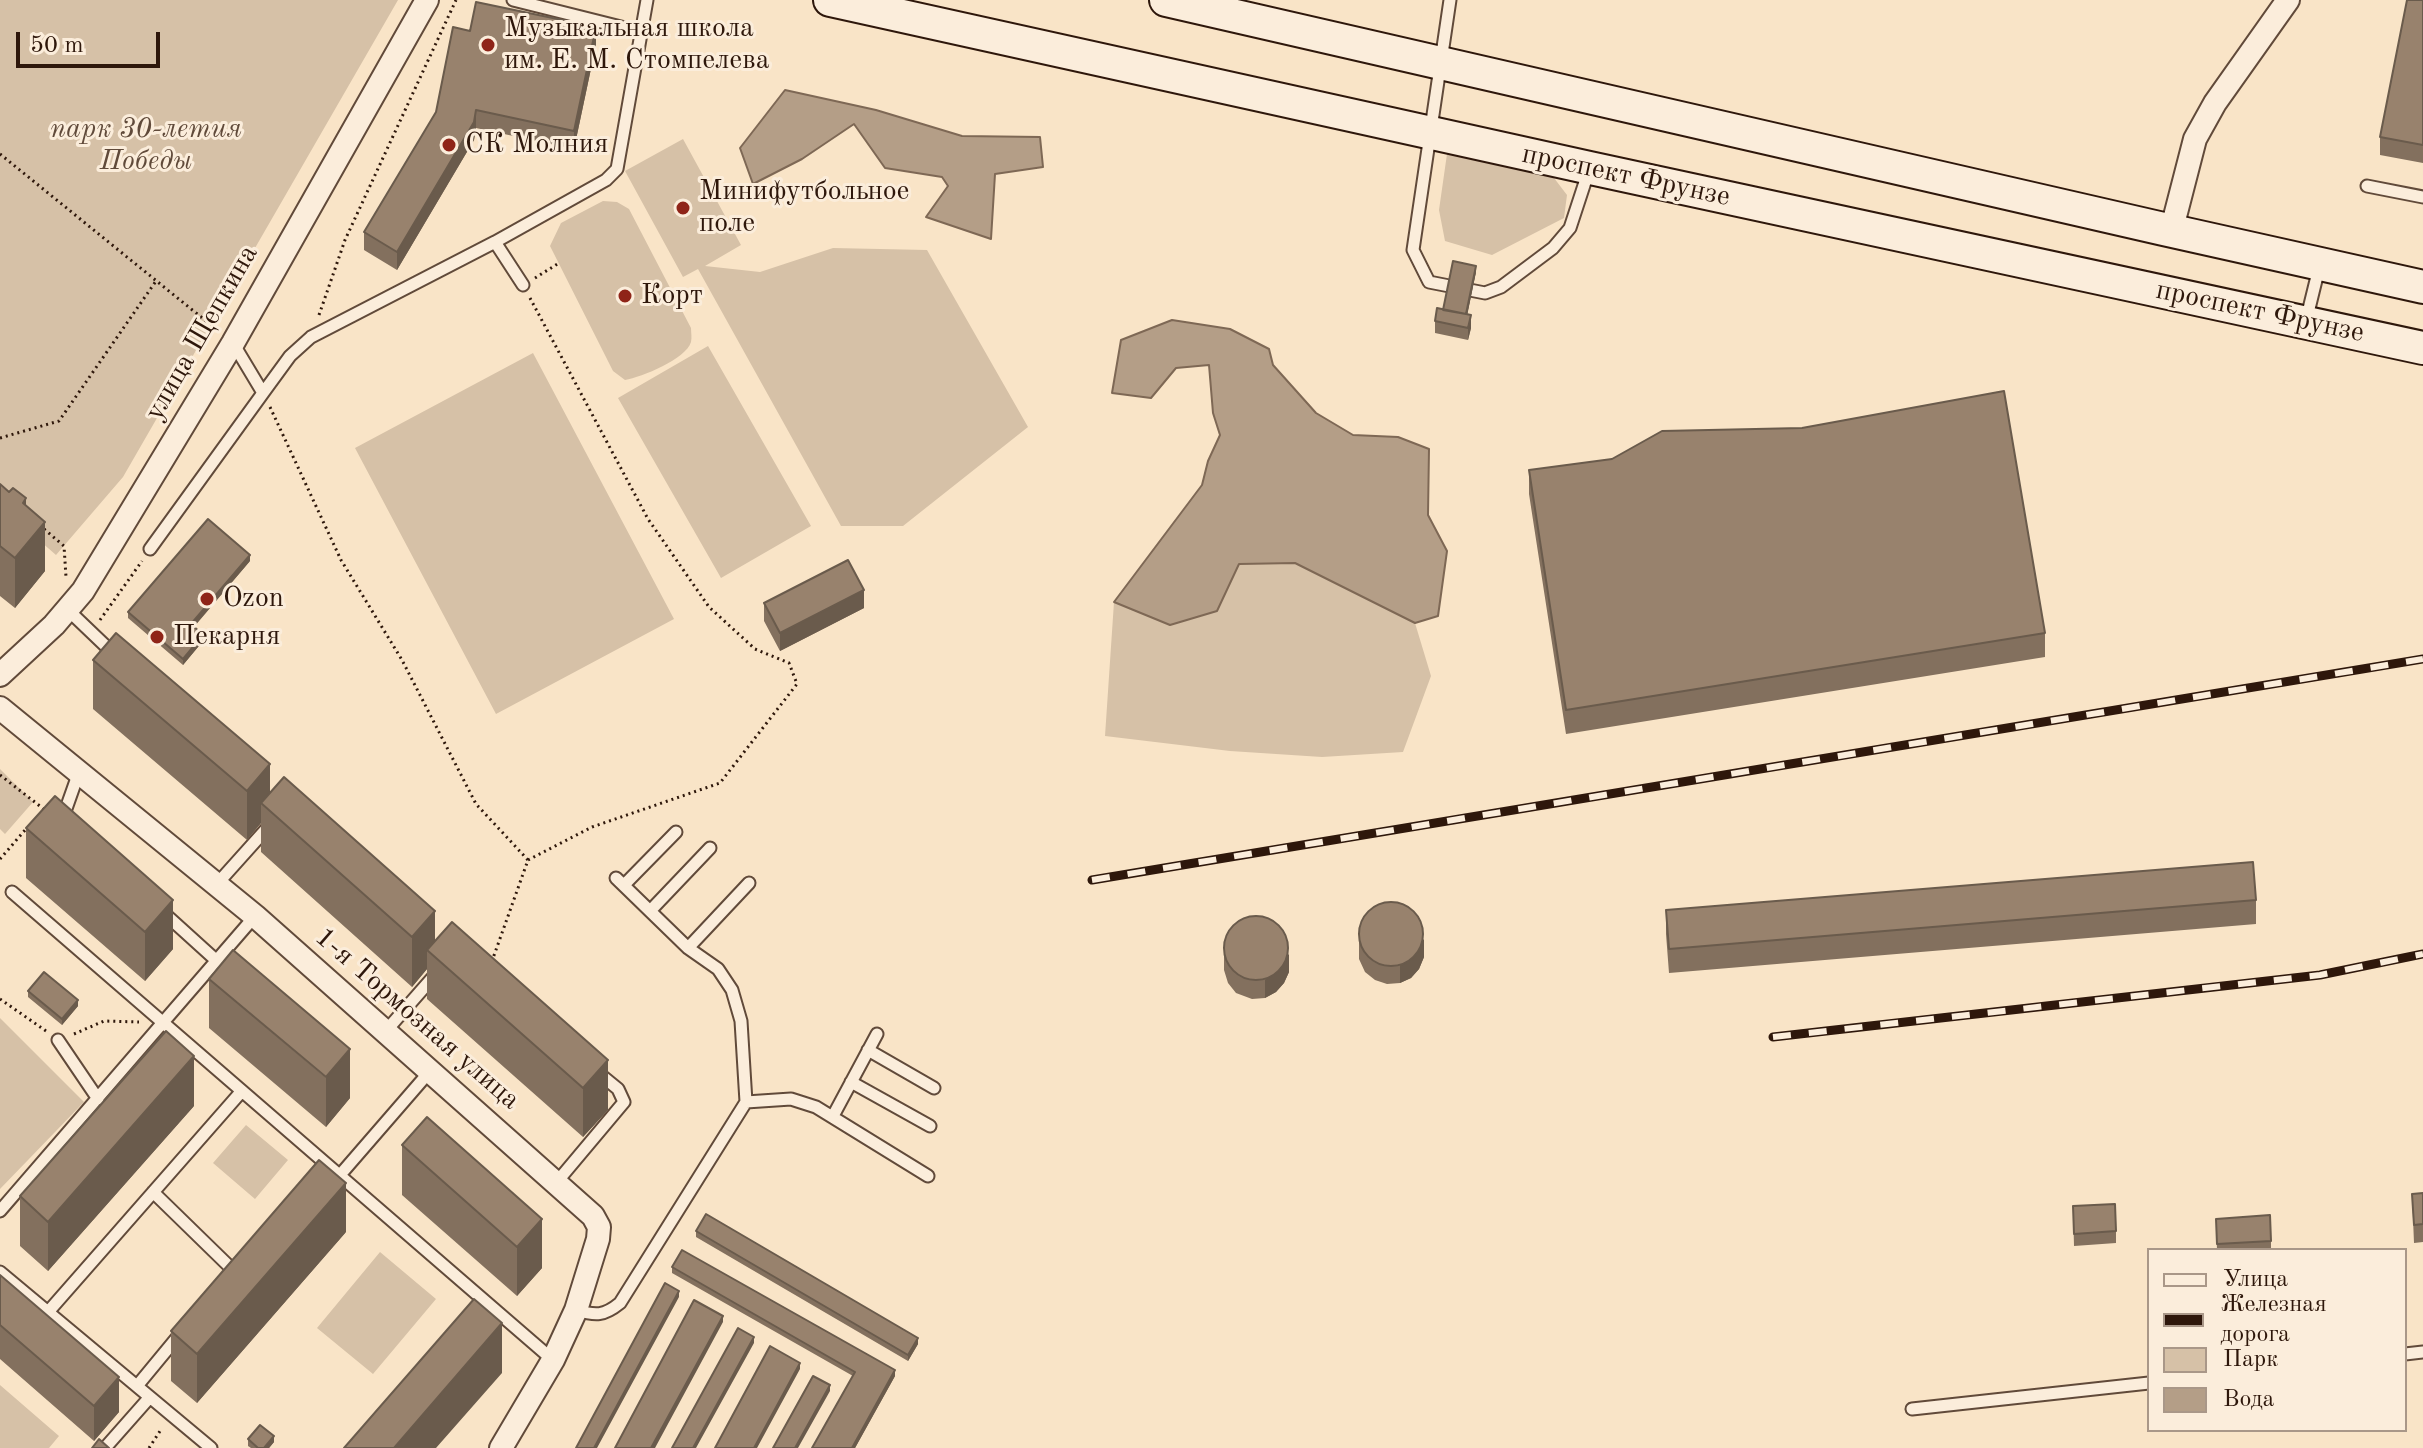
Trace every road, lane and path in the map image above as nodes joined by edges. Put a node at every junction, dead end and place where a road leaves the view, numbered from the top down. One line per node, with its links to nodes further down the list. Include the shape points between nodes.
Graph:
1 (427, 0): 25 (street, улица Щепкина)
2 (456, 0): 24 (path, via 345,240)
3 (513, 0): 9 (lane)
4 (647, 0): 9 (lane)
5 (830, 0): 11 (main road, проспект Фрунзе)
6 (1166, 0): 10 (main road, проспект Фрунзе)
7 (1450, 0): 10 (lane)
8 (2288, 0): 16 (street, via 2195,139)
9 (641, 32): 17 (lane, via 617,169)
10 (1440, 61): 11 (lane); 16 (main road, проспект Фрунзе)
11 (1430, 133): 13 (main road, проспект Фрунзе); 13 (lane, via 1413,250 1429,282 1485,293 1501,287 1553,248 1570,228)
12 (0, 154): 20 (path)
13 (1590, 168): 23 (main road, проспект Фрунзе)
14 (2367, 186): 15 (lane)
15 (2423, 197)
16 (2171, 232): 19 (main road, проспект Фрунзе)
17 (495, 242): 21 (lane); 24 (lane)
18 (559, 263): 21 (path)
19 (2319, 264): 22 (main road, проспект Фрунзе); 23 (lane)
20 (156, 281): 25 (path); 28 (path, via 59,421)
21 (523, 285): 45 (path, via 648,519 709,607 755,649 789,663 797,684 720,783 592,827)
22 (2423, 287)
23 (2306, 322): 26 (main road, проспект Фрунзе)
24 (311, 337): 27 (lane)
25 (233, 343): 27 (lane); 31 (street, улица Щепкина)
26 (2423, 348)
27 (263, 393): 30 (lane); 45 (path, via 341,560 402,660 476,804)
28 (0, 438)
29 (42, 527): 31 (path, via 64,546)
30 (150, 549): 32 (path)
31 (68, 610): 32 (lane); 34 (street, улица Щепкина)
32 (91, 633): 33 (lane)
33 (126, 663)
34 (0, 675)
35 (0, 708): 36 (street, 1-я Тормозная улица)
36 (79, 772): 39 (lane); 47 (street, 1-я Тормозная улица)
37 (0, 775): 39 (path)
38 (278, 816): 47 (lane)
39 (61, 822): 41 (lane)
40 (26, 829): 44 (path)
41 (72, 832)
42 (676, 832): 50 (lane, via 620,882)
43 (710, 848): 50 (lane)
44 (0, 859)
45 (528, 860): 55 (path)
46 (749, 883): 52 (lane)
47 (217, 884): 51 (street, 1-я Тормозная улица)
48 (12, 892): 57 (lane)
49 (151, 902): 53 (lane)
50 (650, 911): 52 (lane)
51 (255, 916): 53 (lane); 58 (street, 1-я Тормозная улица)
52 (688, 948): 68 (lane, via 718,969 732,990 741,1021)
53 (218, 962): 57 (lane)
54 (445, 964): 58 (lane)
55 (491, 964)
56 (0, 999): 60 (path)
57 (164, 1023): 60 (path, via 104,1021); 66 (lane); 67 (lane)
58 (385, 1032): 63 (street, 1-я Тормозная улица)
59 (877, 1034): 61 (lane)
60 (58, 1040): 67 (lane)
61 (868, 1050): 64 (lane); 65 (lane)
62 (582, 1059): 75 (lane, via 618,1089 624,1102)
63 (431, 1070): 72 (lane); 75 (street, 1-я Тормозная улица)
64 (851, 1082): 69 (lane); 70 (lane)
65 (934, 1088)
66 (241, 1092): 71 (lane); 76 (lane)
67 (98, 1099): 77 (lane)
68 (746, 1102): 69 (lane, via 791,1099); 84 (lane, via 620,1303 606,1314)
69 (833, 1116): 74 (lane)
70 (930, 1126)
71 (325, 1164): 72 (lane); 73 (lane)
72 (340, 1175): 82 (lane)
73 (315, 1176)
74 (928, 1176)
75 (556, 1183): 84 (street, 1-я Тормозная улица, via 599,1227)
76 (153, 1192): 79 (lane); 85 (lane)
77 (0, 1211)
78 (244, 1259): 79 (lane)
79 (234, 1271): 81 (lane)
80 (0, 1272): 85 (lane)
81 (225, 1282)
82 (479, 1296): 83 (lane); 87 (lane)
83 (469, 1308)
84 (576, 1310): 87 (street, 1-я Тормозная улица)
85 (48, 1312): 89 (lane)
86 (186, 1328): 89 (lane)
87 (553, 1360): 96 (street, 1-я Тормозная улица)
88 (2147, 1383): 91 (lane)
89 (137, 1386): 90 (lane)
90 (150, 1397): 92 (lane); 93 (lane)
91 (1912, 1409)
92 (171, 1416): 94 (path); 95 (lane)
93 (105, 1448)
94 (149, 1448)
95 (211, 1448)
96 (501, 1448)

